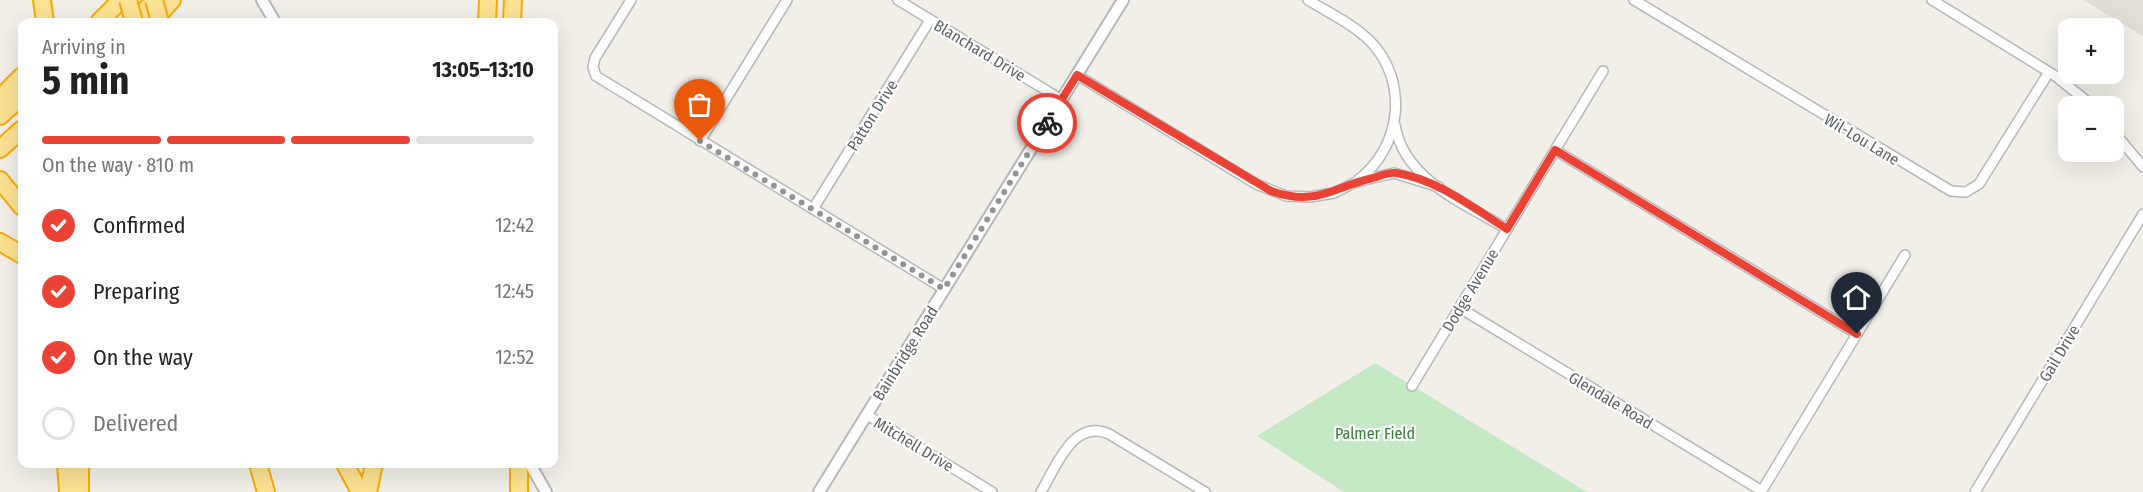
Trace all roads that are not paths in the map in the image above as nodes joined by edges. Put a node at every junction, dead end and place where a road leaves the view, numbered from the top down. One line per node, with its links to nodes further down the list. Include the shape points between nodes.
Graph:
1 (42, 0): 16 (highway)
2 (121, 0): 17 (highway)
3 (128, 0): 18 (highway, bridge)
4 (154, 0): 19 (highway); 21 (highway, bridge)
5 (172, 0): 20 (highway)
6 (262, 0): 22 (street)
7 (488, 0): 23 (highway)
8 (513, 0): 24 (highway)
9 (631, 0): 37 (street, via 593,62 593,71 600,80)
10 (787, 0): 37 (street)
11 (898, 0): 25 (street, Blanchard Drive)
12 (1123, 0): 28 (street, Bainbridge Road)
13 (1308, 0): 35 (street, via 1359,31 1381,54 1395,92)
14 (1634, 0): 27 (street, Wil-Lou Lane, via 1951,191 1966,192 1979,184)
15 (1932, 0): 27 (street)
16 (44, 18)
17 (103, 18)
18 (133, 18)
19 (138, 18)
20 (156, 18)
21 (159, 18)
22 (273, 18)
23 (488, 18)
24 (512, 18)
25 (930, 20): 33 (street, Blanchard Drive); 47 (street, Patton Drive)
26 (1603, 71): 40 (street, Dodge Avenue)
27 (2049, 72): 30 (street)
28 (1077, 75): 33 (street, Bainbridge Road); 43 (street, via 1271,191 1310,197 1334,193)
29 (18, 80): 31 (highway)
30 (2080, 96)
31 (0, 98)
32 (18, 100): 34 (highway)
33 (1062, 100): 54 (street, Bainbridge Road)
34 (0, 116)
35 (1394, 123): 43 (street, via 1383,153); 44 (street, via 1412,166)
36 (18, 133): 39 (highway)
37 (700, 141): 47 (street)
38 (2124, 144): 41 (street)
39 (2, 147)
40 (1555, 150): 50 (street, Dodge Avenue); 56 (street)
41 (2143, 167)
42 (0, 180): 46 (highway)
43 (1356, 182): 44 (street, via 1394,173)
44 (1440, 187): 50 (street)
45 (0, 189): 48 (highway)
46 (18, 202)
47 (813, 209): 54 (street)
48 (18, 210)
49 (2143, 214): 76 (street, Gail Drive)
50 (1507, 229): 55 (street, Dodge Avenue)
51 (0, 242): 52 (highway)
52 (18, 253)
53 (1905, 255): 56 (street)
54 (944, 289): 58 (street, Bainbridge Road)
55 (1460, 308): 57 (street, Dodge Avenue); 75 (street, Glendale Road)
56 (1857, 334): 75 (street)
57 (1412, 386)
58 (867, 415): 71 (street, Bainbridge Road); 72 (street, Mitchell Drive)
59 (66, 468): 65 (highway)
60 (80, 468): 66 (highway)
61 (259, 468): 67 (highway)
62 (347, 468): 68 (highway)
63 (373, 468): 69 (highway)
64 (522, 474): 70 (street)
65 (68, 492)
66 (80, 492)
67 (266, 492)
68 (360, 492)
69 (368, 492)
70 (546, 492)
71 (819, 492)
72 (992, 492)
73 (1041, 492): 74 (street, via 1071,443 1081,433 1095,430 1109,434)
74 (1204, 492)
75 (1761, 492)
76 (1975, 492)

